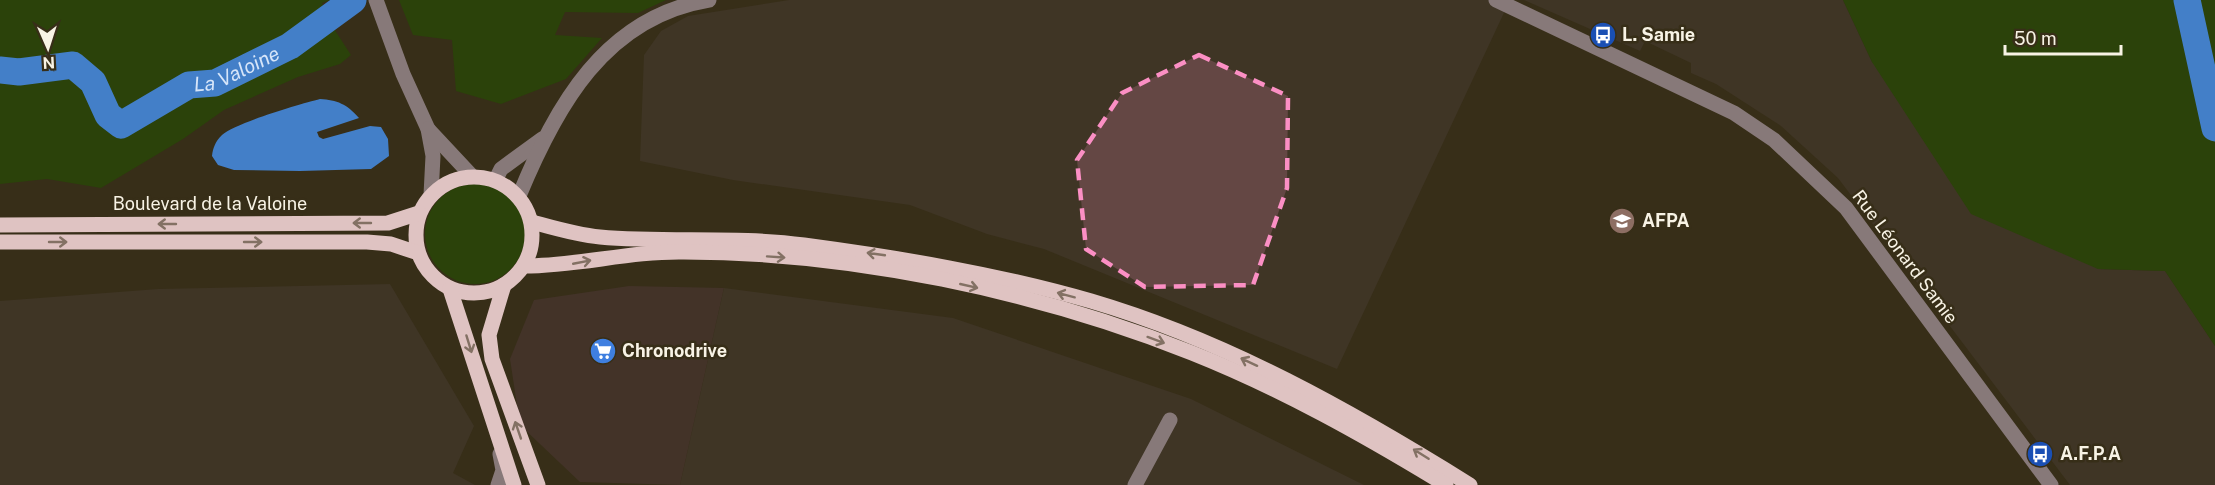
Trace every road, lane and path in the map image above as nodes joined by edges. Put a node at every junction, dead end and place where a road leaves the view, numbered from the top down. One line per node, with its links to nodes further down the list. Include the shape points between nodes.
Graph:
1 (709, 0): 5 (street, via 683,4 646,19 617,38 590,68)
2 (1496, 0): 26 (street, Rue Léonard Samie, via 1734,113 1774,140 1846,208)
3 (378, 7): 4 (street)
4 (428, 129): 6 (street); 8 (street, via 433,156)
5 (545, 137): 7 (street, via 501,169); 9 (street)
6 (471, 176): 7 (main road); 8 (main road, via 453,180)
7 (496, 179): 9 (main road)
8 (431, 195): 10 (main road)
9 (519, 196): 11 (main road)
10 (419, 213): 12 (main road, Boulevard de la Valoine, one-way to 12, via 388,223); 14 (main road, via 415,233)
11 (532, 222): 15 (main road, via 532,245); 25 (main road, one-way to 11, via 1311,391 1172,330 1093,302 991,275 902,258 781,242 600,237)
12 (0, 225)
13 (0, 242): 14 (main road, one-way to 14, via 367,242 391,244)
14 (418, 253): 17 (main road, via 428,271)
15 (524, 266): 16 (main road); 24 (main road, one-way to 24, via 558,266 608,257 682,252 782,257 946,281 1037,301 1192,353 1313,408)
16 (504, 285): 17 (main road, via 481,293); 22 (main road, one-way to 16, via 492,359 489,334)
17 (450, 289): 19 (main road, one-way to 19)
18 (1170, 420): 23 (street)
19 (496, 433): 20 (street, via 502,470); 21 (main road)
20 (498, 485)
21 (514, 485)
22 (538, 485)
23 (1135, 485)
24 (1446, 485)
25 (1470, 485)
26 (2051, 485)

